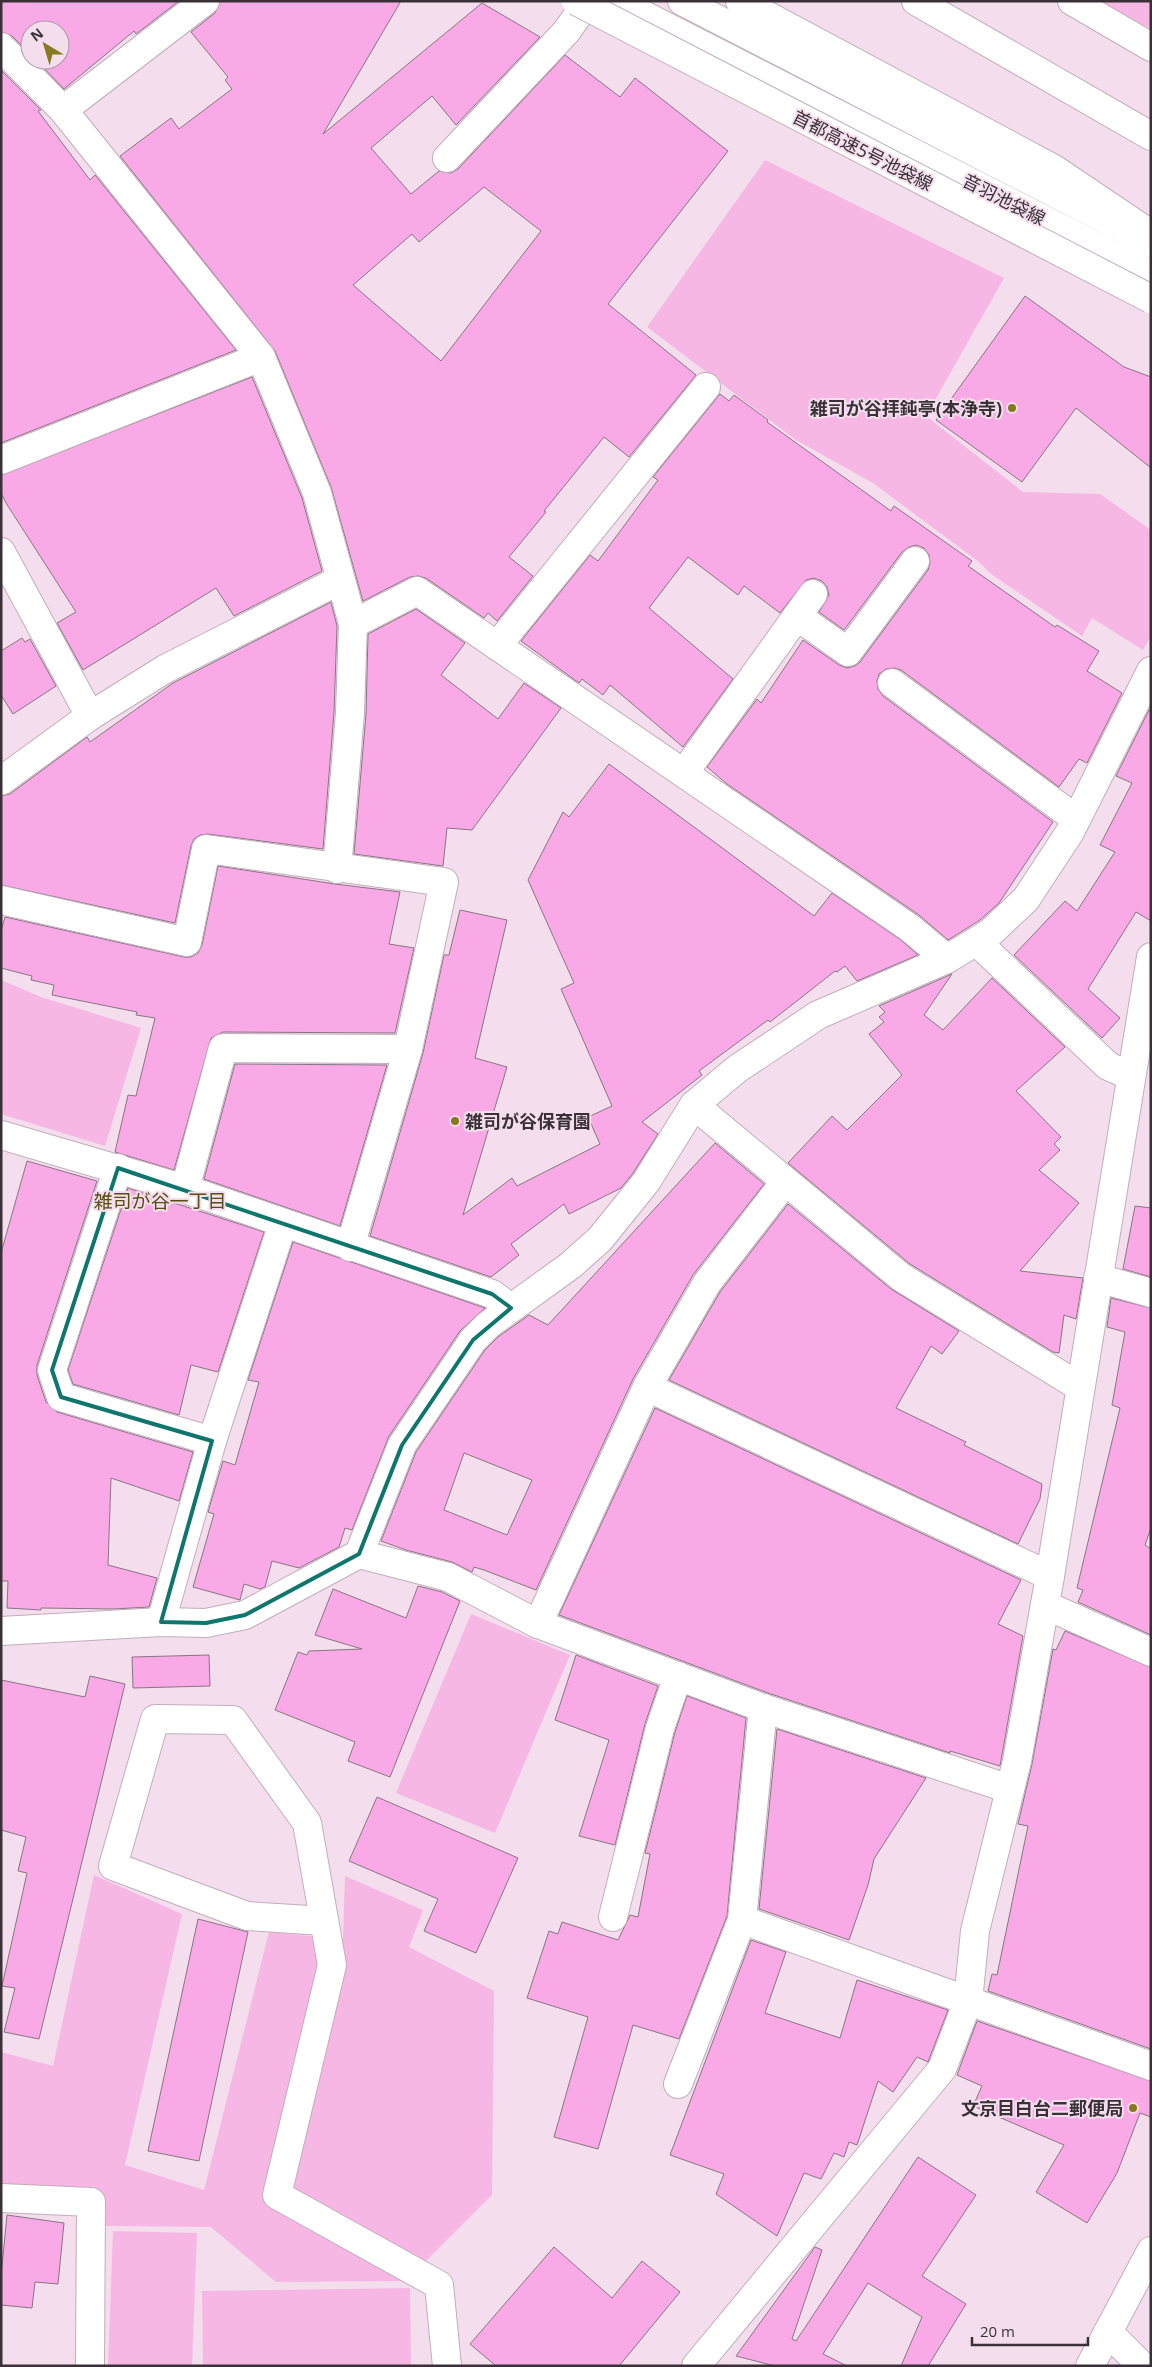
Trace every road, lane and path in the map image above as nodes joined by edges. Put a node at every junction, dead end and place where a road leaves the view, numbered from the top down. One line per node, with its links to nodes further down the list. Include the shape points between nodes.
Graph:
1 (205, 1): 11 (main road)
2 (576, 1): 17 (main road, 首都高速5号池袋線, bridge)
3 (588, 1): 13 (main road, via 566,32)
4 (616, 1): 16 (main road, 音羽池袋線)
5 (682, 1): 15 (main road)
6 (740, 1): 14 (main road, via 1054,170)
7 (916, 1): 12 (main road)
8 (1072, 1): 10 (main road)
9 (1, 47): 11 (main road)
10 (1151, 47)
11 (63, 110): 18 (main road)
12 (1151, 136)
13 (447, 158)
14 (1151, 235)
15 (1151, 242)
16 (1151, 274)
17 (1151, 298)
18 (261, 357): 20 (main road); 23 (main road, via 316,493)
19 (706, 387): 27 (main road)
20 (1, 460)
21 (1, 552): 30 (main road)
22 (915, 561): 25 (main road, via 848,652)
23 (340, 580): 26 (main road); 30 (main road, via 165,669)
24 (814, 594): 25 (main road)
25 (797, 616): 31 (main road)
26 (353, 624): 27 (main road, via 417,591); 34 (main road)
27 (497, 646): 31 (main road)
28 (1151, 671): 33 (main road)
29 (892, 683): 33 (main road)
30 (90, 716): 32 (main road)
31 (684, 773): 38 (main road, via 910,928)
32 (1, 781)
33 (1076, 819): 36 (main road, via 1026,899 990,934)
34 (338, 869): 35 (main road, via 206,849 187,942); 40 (main road, via 444,882)
35 (1, 900)
36 (977, 942): 38 (main road); 41 (main road, via 1108,1066)
37 (1151, 957): 39 (main road)
38 (947, 959): 42 (main road, via 818,1015 737,1069)
39 (1147, 1007): 41 (main road)
40 (408, 1049): 46 (main road, via 223,1048); 48 (main road)
41 (1131, 1076): 49 (main road)
42 (694, 1105): 45 (main road); 51 (main road, via 646,1182 600,1239 571,1265)
43 (1, 1135): 44 (main road)
44 (118, 1168): 46 (main road); 54 (main road, via 52,1370 61,1397)
45 (785, 1182): 52 (main road, via 706,1283); 53 (main road, via 901,1277)
46 (185, 1189): 47 (main road)
47 (283, 1223): 48 (main road); 54 (main road)
48 (350, 1247): 51 (main road, via 492,1294)
49 (1098, 1278): 50 (main road); 53 (main road)
50 (1151, 1293)
51 (511, 1308): 55 (main road, via 488,1324 473,1340 402,1445)
52 (647, 1387): 56 (main road); 59 (main road)
53 (1080, 1388): 56 (main road)
54 (212, 1441): 58 (main road)
55 (359, 1554): 58 (main road, via 245,1615 206,1623); 59 (main road, via 448,1577)
56 (1050, 1576): 57 (main road)
57 (1045, 1605): 61 (main road); 64 (main road)
58 (161, 1622): 60 (main road)
59 (538, 1624): 62 (main road)
60 (1, 1631)
61 (1151, 1652)
62 (678, 1676): 63 (main road); 65 (main road, via 660,1728)
63 (763, 1708): 64 (main road); 66 (main road)
64 (1010, 1790): 68 (main road, via 975,1931)
65 (613, 1917)
66 (742, 1920): 68 (main road); 70 (main road)
67 (324, 1921): 67 (main road, via 307,1823 233,1720 155,1719 112,1866 248,1916); 75 (main road, via 332,1965 277,2195 438,2284)
68 (968, 2001): 69 (main road); 76 (main road, via 942,2069)
69 (1151, 2066)
70 (678, 2084)
71 (1, 2198): 74 (main road, via 90,2202)
72 (1151, 2251): 73 (main road)
73 (1108, 2332): 77 (main road); 78 (main road)
74 (90, 2366)
75 (447, 2366)
76 (696, 2366)
77 (1090, 2366)
78 (1142, 2366)

